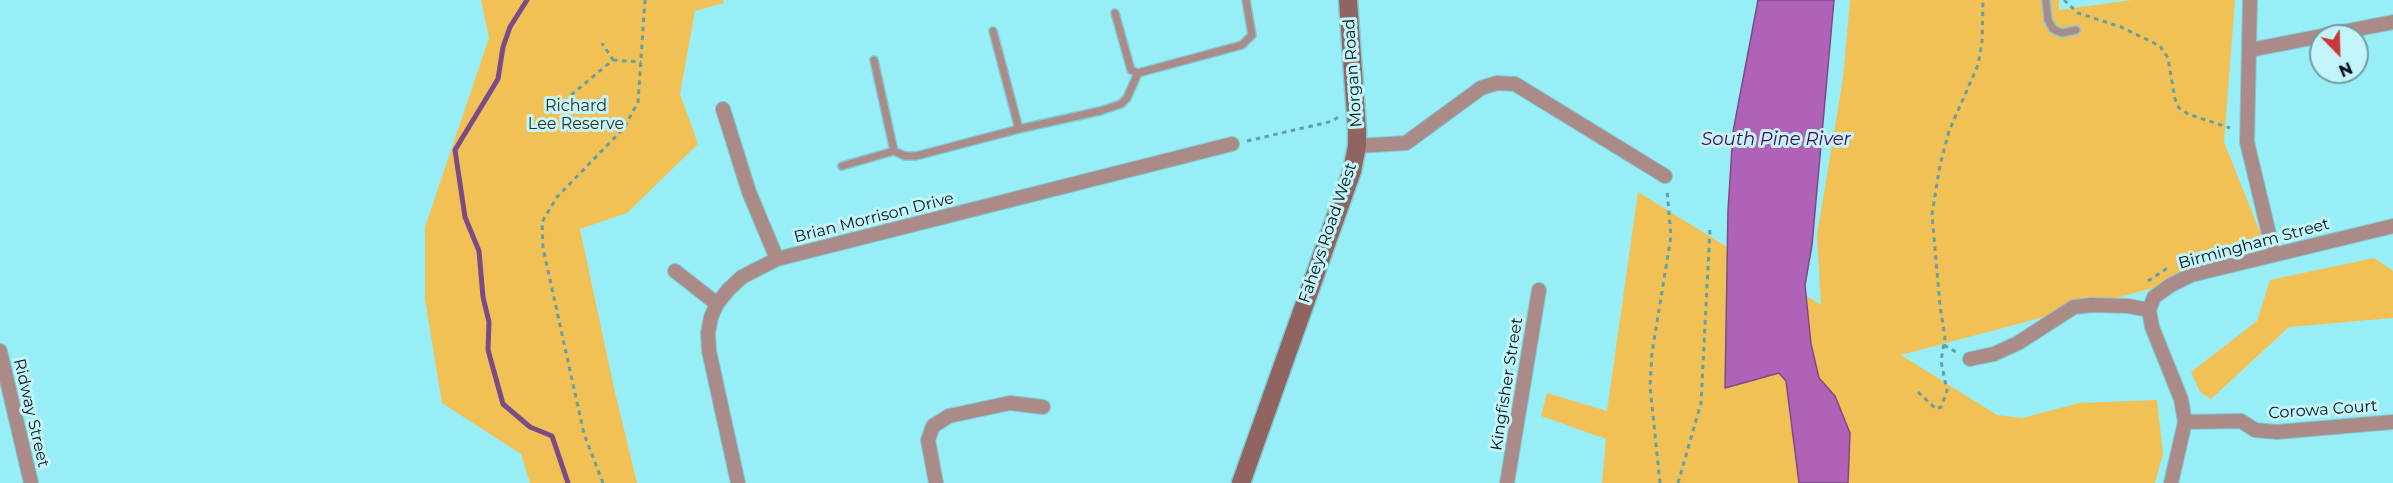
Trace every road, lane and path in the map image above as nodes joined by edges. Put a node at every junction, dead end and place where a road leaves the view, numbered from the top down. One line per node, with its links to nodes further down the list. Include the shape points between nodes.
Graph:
1 (645, 0): 16 (path)
2 (1246, 0): 17 (lane, via 1252,35 1242,45)
3 (1348, 0): 24 (street, Morgan Road)
4 (1983, 0): 38 (path, via 1978,65 1949,131 1932,214 1945,338 1941,361 1947,391 1941,407 1936,409)
5 (2046, 0): 10 (lane, via 2053,29 2062,33)
6 (2064, 0): 21 (path, via 2078,13 2160,45 2168,58 2179,108)
7 (2250, 0): 13 (street)
8 (1115, 13): 17 (lane, via 1131,70)
9 (2393, 22): 13 (street)
10 (2076, 30)
11 (993, 31): 22 (lane)
12 (602, 43): 14 (path)
13 (2250, 50): 30 (street, via 2247,142)
14 (613, 60): 16 (path); 18 (path)
15 (874, 60): 25 (lane)
16 (641, 62): 43 (path, via 638,102 624,128 557,197 542,222 543,248 584,434)
17 (1138, 73): 22 (lane, via 1121,104)
18 (571, 96)
19 (723, 109): 31 (street, via 749,192)
20 (1342, 114): 23 (path, via 1333,121)
21 (2230, 128)
22 (1019, 129): 25 (lane, via 916,156)
23 (1232, 144): 31 (street, Brian Morrison Drive)
24 (1357, 146): 27 (street, Faheys Road West, via 1406,143 1481,88 1497,83 1515,84); 46 (street, Faheys Road West, via 1352,171)
25 (894, 151): 26 (lane)
26 (842, 166)
27 (1665, 176): 48 (path, via 1671,236 1650,386)
28 (2393, 226): 30 (street, Birmingham Street)
29 (1710, 230): 49 (path, via 1701,403)
30 (2274, 255): 35 (street, Birmingham Street, via 2190,275 2154,297)
31 (777, 259): 34 (street, Brian Morrison Drive, via 742,277)
32 (675, 271): 34 (street)
33 (1539, 290): 47 (street, Kingfisher Street)
34 (717, 304): 44 (street, Brian Morrison Drive, via 709,325 709,351)
35 (2149, 310): 37 (street, via 2101,305 2074,307 2018,343 1994,354); 40 (street, via 2181,399)
36 (0, 351): 42 (street, Ridway Street)
37 (1970, 358)
38 (1918, 392)
39 (1044, 407): 45 (street, via 1010,403 949,416 933,426 928,440)
40 (2185, 422): 41 (street, Corowa Court, via 2241,421 2255,430 2277,432); 50 (street)
41 (2393, 422)
42 (31, 483)
43 (603, 483)
44 (738, 483)
45 (936, 483)
46 (1241, 483)
47 (1507, 483)
48 (1660, 483)
49 (1678, 483)
50 (2171, 483)

